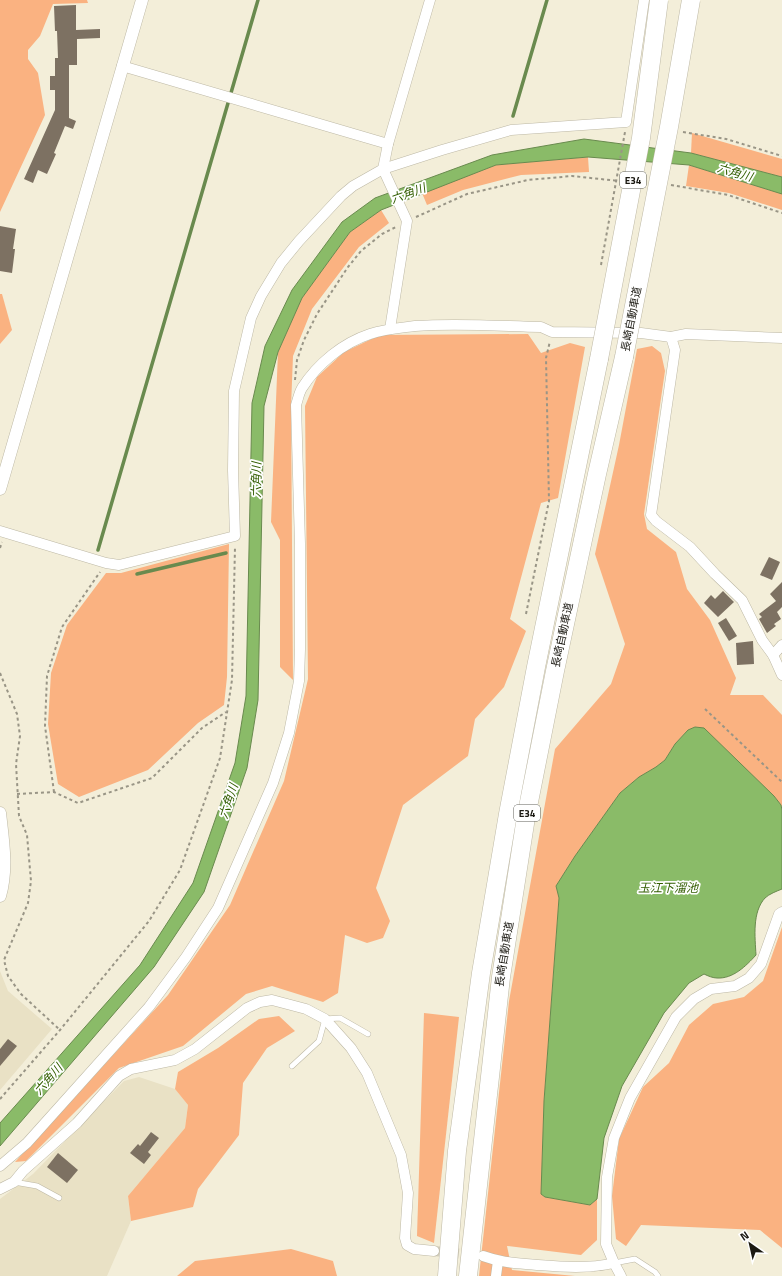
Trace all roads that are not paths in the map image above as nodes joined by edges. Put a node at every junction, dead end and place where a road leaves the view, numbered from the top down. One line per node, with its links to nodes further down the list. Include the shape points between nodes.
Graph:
1 (142, 0): 6 (street)
2 (430, 0): 7 (street)
3 (644, 0): 8 (street, via 626,122 511,130)
4 (659, 0): 31 (highway, 長崎自動車道 / E34, bridge, via 641,138 599,359 534,674 481,973 457,1151)
5 (691, 0): 32 (highway, 長崎自動車道 / E34, bridge, via 624,357 559,648 526,817 500,977)
6 (122, 66): 7 (street); 12 (street)
7 (388, 144): 8 (street)
8 (384, 169): 9 (street, via 407,222); 13 (street, via 353,186 341,196 299,241 281,263 251,318 234,391 235,536 118,565)
9 (390, 329): 10 (street, via 460,325 540,327 552,332); 23 (street, via 355,339 325,360 302,389 296,405 300,544 298,681 289,733 274,783 218,908 149,1007 27,1143)
10 (671, 336): 11 (street, via 686,334); 15 (street, via 675,350 651,515 690,548 742,600 762,640)
11 (782, 338)
12 (0, 489)
13 (0, 531)
14 (782, 646): 15 (street)
15 (773, 655): 16 (street)
16 (782, 675)
17 (0, 813): 18 (street, via 4,848 4,883)
18 (0, 896)
19 (782, 912): 30 (street, via 779,914 761,964 749,978 735,986 711,989 694,999 676,1017 630,1098 614,1138 607,1177 606,1244)
20 (325, 1019): 21 (lane, via 340,1018); 22 (lane, via 319,1041); 24 (street, via 306,1009 272,1000 247,1008 195,1049 175,1060 131,1069 119,1076 77,1123); 27 (street, via 351,1048 367,1073 401,1155 408,1193 405,1238 408,1246 414,1249)
21 (368, 1034)
22 (292, 1066)
23 (0, 1166)
24 (14, 1182): 25 (street); 26 (lane, via 37,1186)
25 (0, 1189)
26 (58, 1198)
27 (434, 1250)
28 (483, 1256): 29 (street)
29 (498, 1261): 30 (street, via 580,1268); 33 (street)
30 (614, 1263): 34 (street); 35 (lane, via 635,1259)
31 (447, 1276)
32 (468, 1276)
33 (496, 1276)
34 (621, 1276)
35 (658, 1276)

